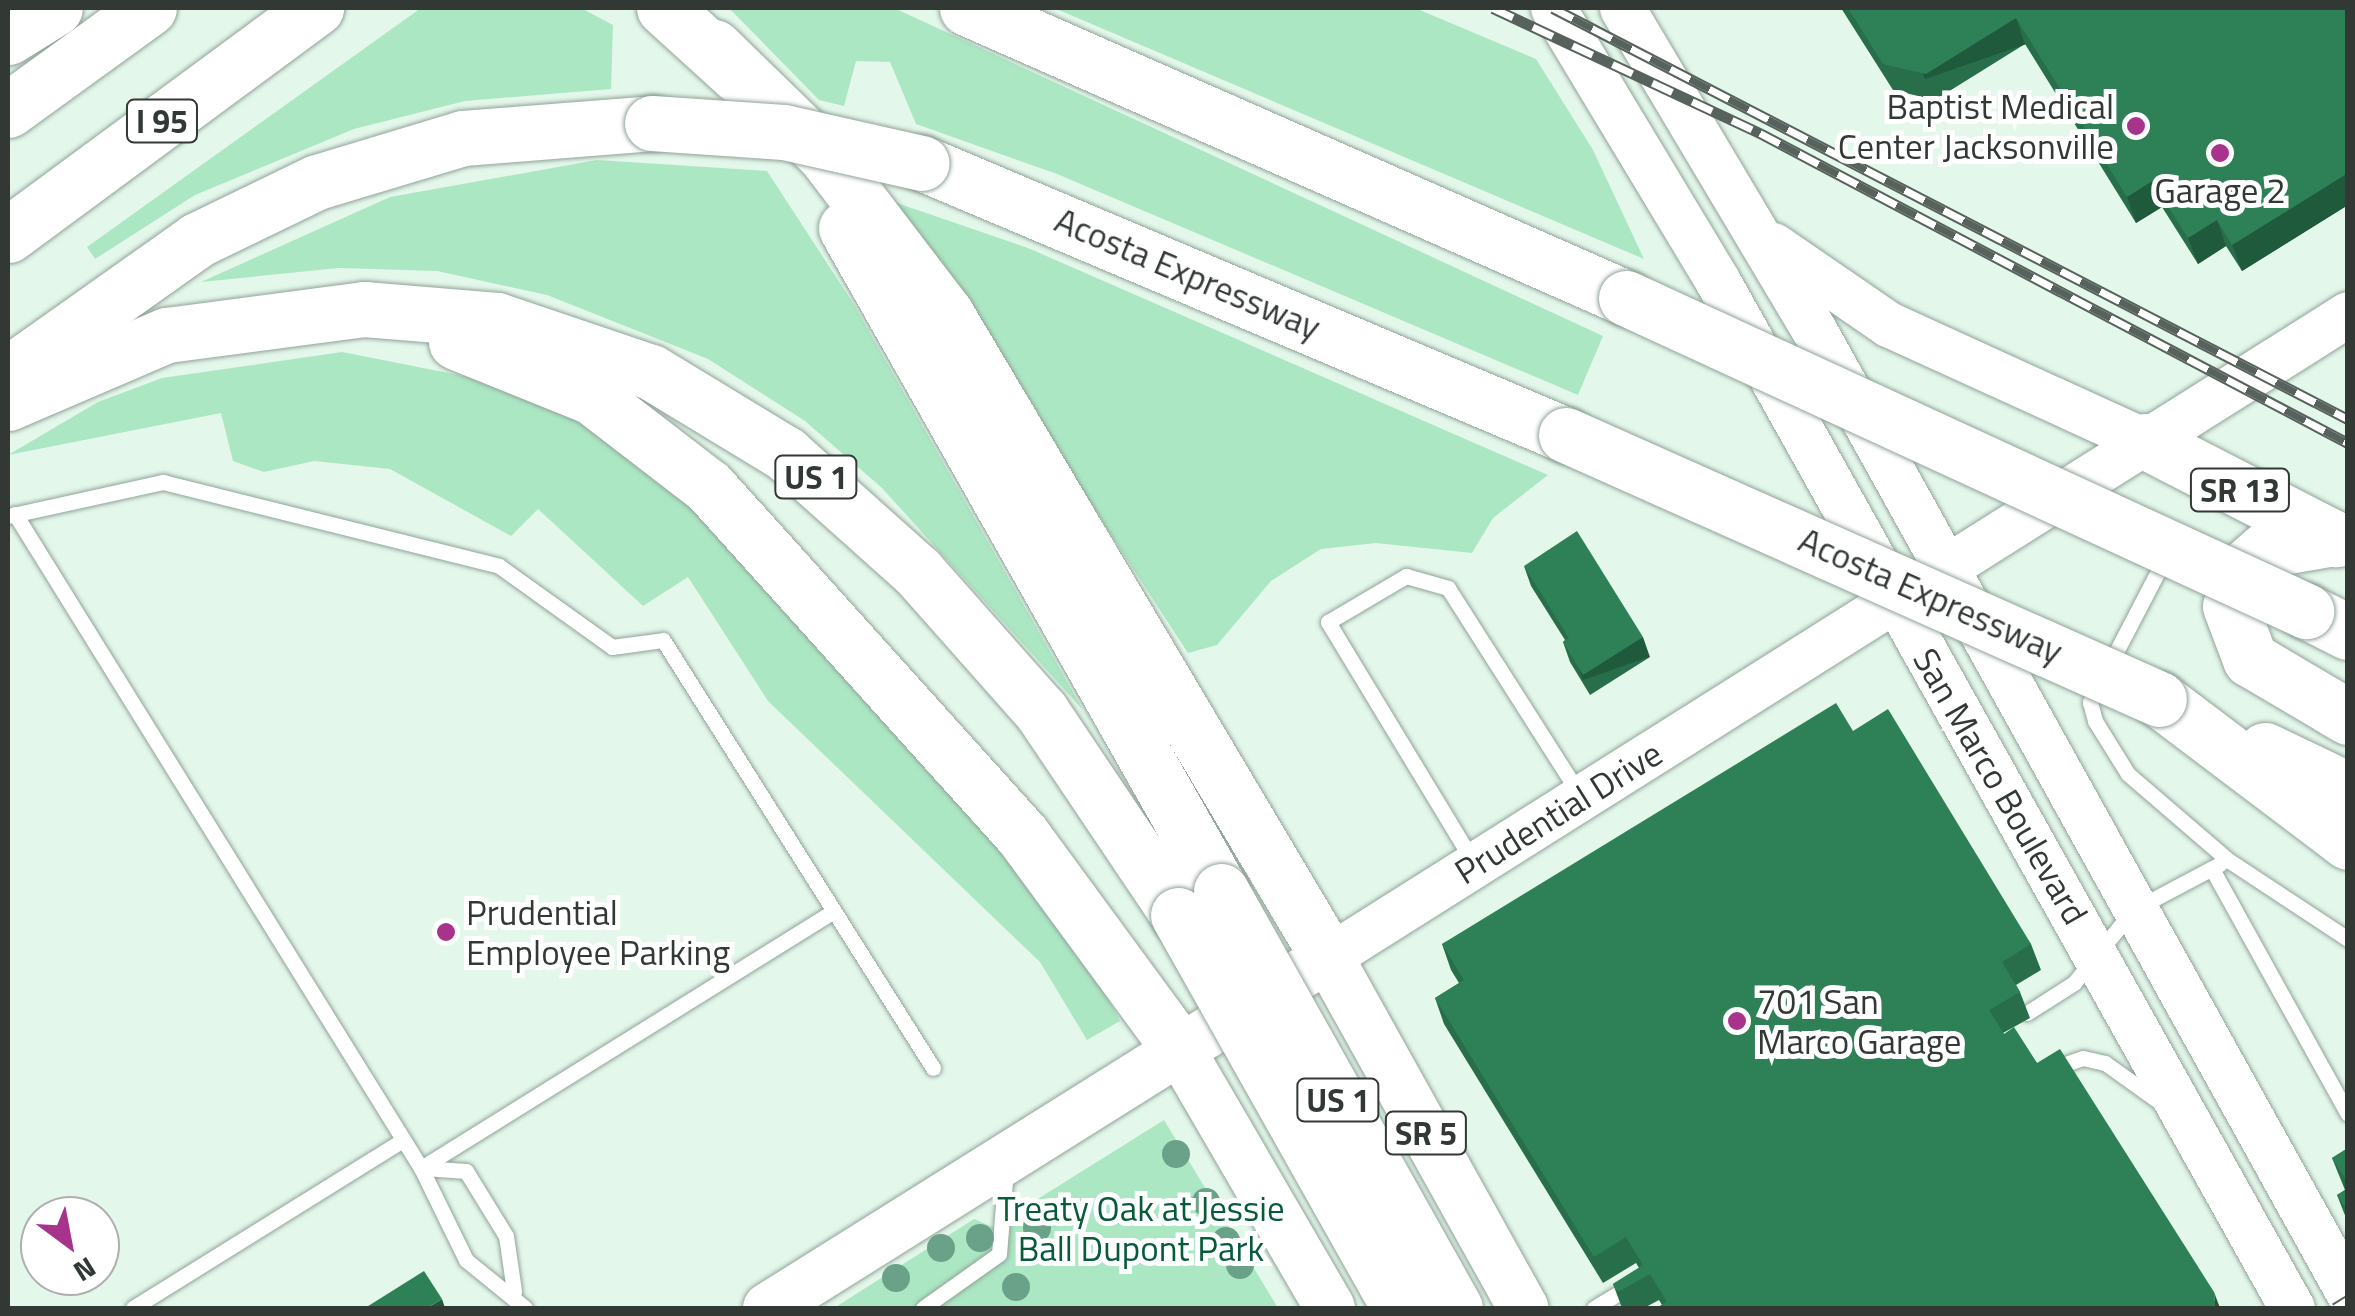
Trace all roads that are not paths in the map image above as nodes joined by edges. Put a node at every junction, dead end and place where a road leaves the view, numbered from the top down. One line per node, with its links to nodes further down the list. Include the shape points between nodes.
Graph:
1 (55, 8): 8 (highway)
2 (149, 8): 10 (highway)
3 (316, 8): 11 (highway, I 95)
4 (664, 8): 9 (highway, US 1)
5 (968, 8): 23 (highway, bridge, via 1626,298)
6 (1554, 8): 22 (main road, San Marco Boulevard)
7 (1622, 8): 12 (main road, San Marco Boulevard)
8 (8, 37)
9 (714, 47): 32 (highway, US 1, via 864,258); 37 (highway, via 824,154 946,314)
10 (8, 110)
11 (8, 235)
12 (1760, 235): 17 (main road, via 1888,324); 21 (main road, San Marco Boulevard)
13 (286, 314): 16 (highway, US 1, via 166,335); 32 (highway, US 1, via 413,310 538,330 687,388 755,430 884,537 1012,675); 39 (highway, via 395,325 501,356 592,397 666,449 750,530 1023,836)
14 (2348, 314): 17 (main road, Prudential Drive)
15 (8, 374): 24 (highway, Acosta Expressway, bridge, via 198,240 317,182 463,138 652,122 784,132 922,163 1566,436)
16 (8, 403)
17 (2145, 441): 20 (highway, SR 13); 21 (main road, Prudential Drive / SR 13)
18 (11, 515): 34 (lane, via 163,482 499,566 612,647 663,640); 45 (lane)
19 (2178, 536): 29 (lane, via 2090,702 2128,774)
20 (2341, 541): 25 (highway, via 2264,550 2236,581 2230,606 2250,659)
21 (1942, 569): 22 (main road, Prudential Drive / SR 13); 33 (main road, San Marco Boulevard)
22 (1894, 599): 27 (main road, Prudential Drive / SR 13); 36 (main road, San Marco Boulevard)
23 (2334, 624)
24 (2159, 700): 26 (highway, Acosta Expressway); 28 (highway)
25 (2348, 717)
26 (2348, 790)
27 (1581, 797): 30 (main road, Prudential Drive / SR 13); 30 (lane, via 1448,588 1406,576 1343,612 1328,622)
28 (2348, 842)
29 (2228, 860): 31 (lane); 35 (lane)
30 (1475, 864): 37 (main road, Prudential Drive / SR 13)
31 (2212, 869): 33 (lane); 43 (lane)
32 (1200, 903): 57 (highway, US 1, bridge); 58 (highway, US 1, bridge)
33 (2134, 910): 36 (lane); 51 (main road, San Marco Boulevard)
34 (834, 911): 40 (lane); 47 (lane)
35 (2348, 939)
36 (2099, 955): 38 (lane); 44 (main road, San Marco Boulevard)
37 (1328, 958): 39 (main road, Prudential Drive); 42 (main road, SR 5)
38 (2027, 1013)
39 (1180, 1050): 46 (main road, Prudential Drive); 48 (main road)
40 (933, 1068)
41 (2038, 1076): 44 (lane, via 2065,1061 2105,1062)
42 (1409, 1103): 48 (main road, via 1349,1067 1299,1078 1262,1124); 59 (main road, SR 5)
43 (2348, 1114)
44 (2194, 1126): 61 (main road, San Marco Boulevard)
45 (403, 1140): 47 (lane); 52 (lane)
46 (1006, 1159): 54 (main road, Prudential Drive); 55 (lane, via 999,1254)
47 (420, 1168): 50 (lane, via 466,1260); 50 (lane, via 466,1171 506,1236)
48 (1261, 1185): 56 (main road)
49 (1644, 1278): 60 (lane)
50 (514, 1291): 53 (lane)
51 (2348, 1292)
52 (134, 1308)
53 (525, 1308)
54 (768, 1308)
55 (923, 1308)
56 (1330, 1308)
57 (1399, 1308)
58 (1455, 1308)
59 (1523, 1308)
60 (1594, 1308)
61 (2292, 1308)

